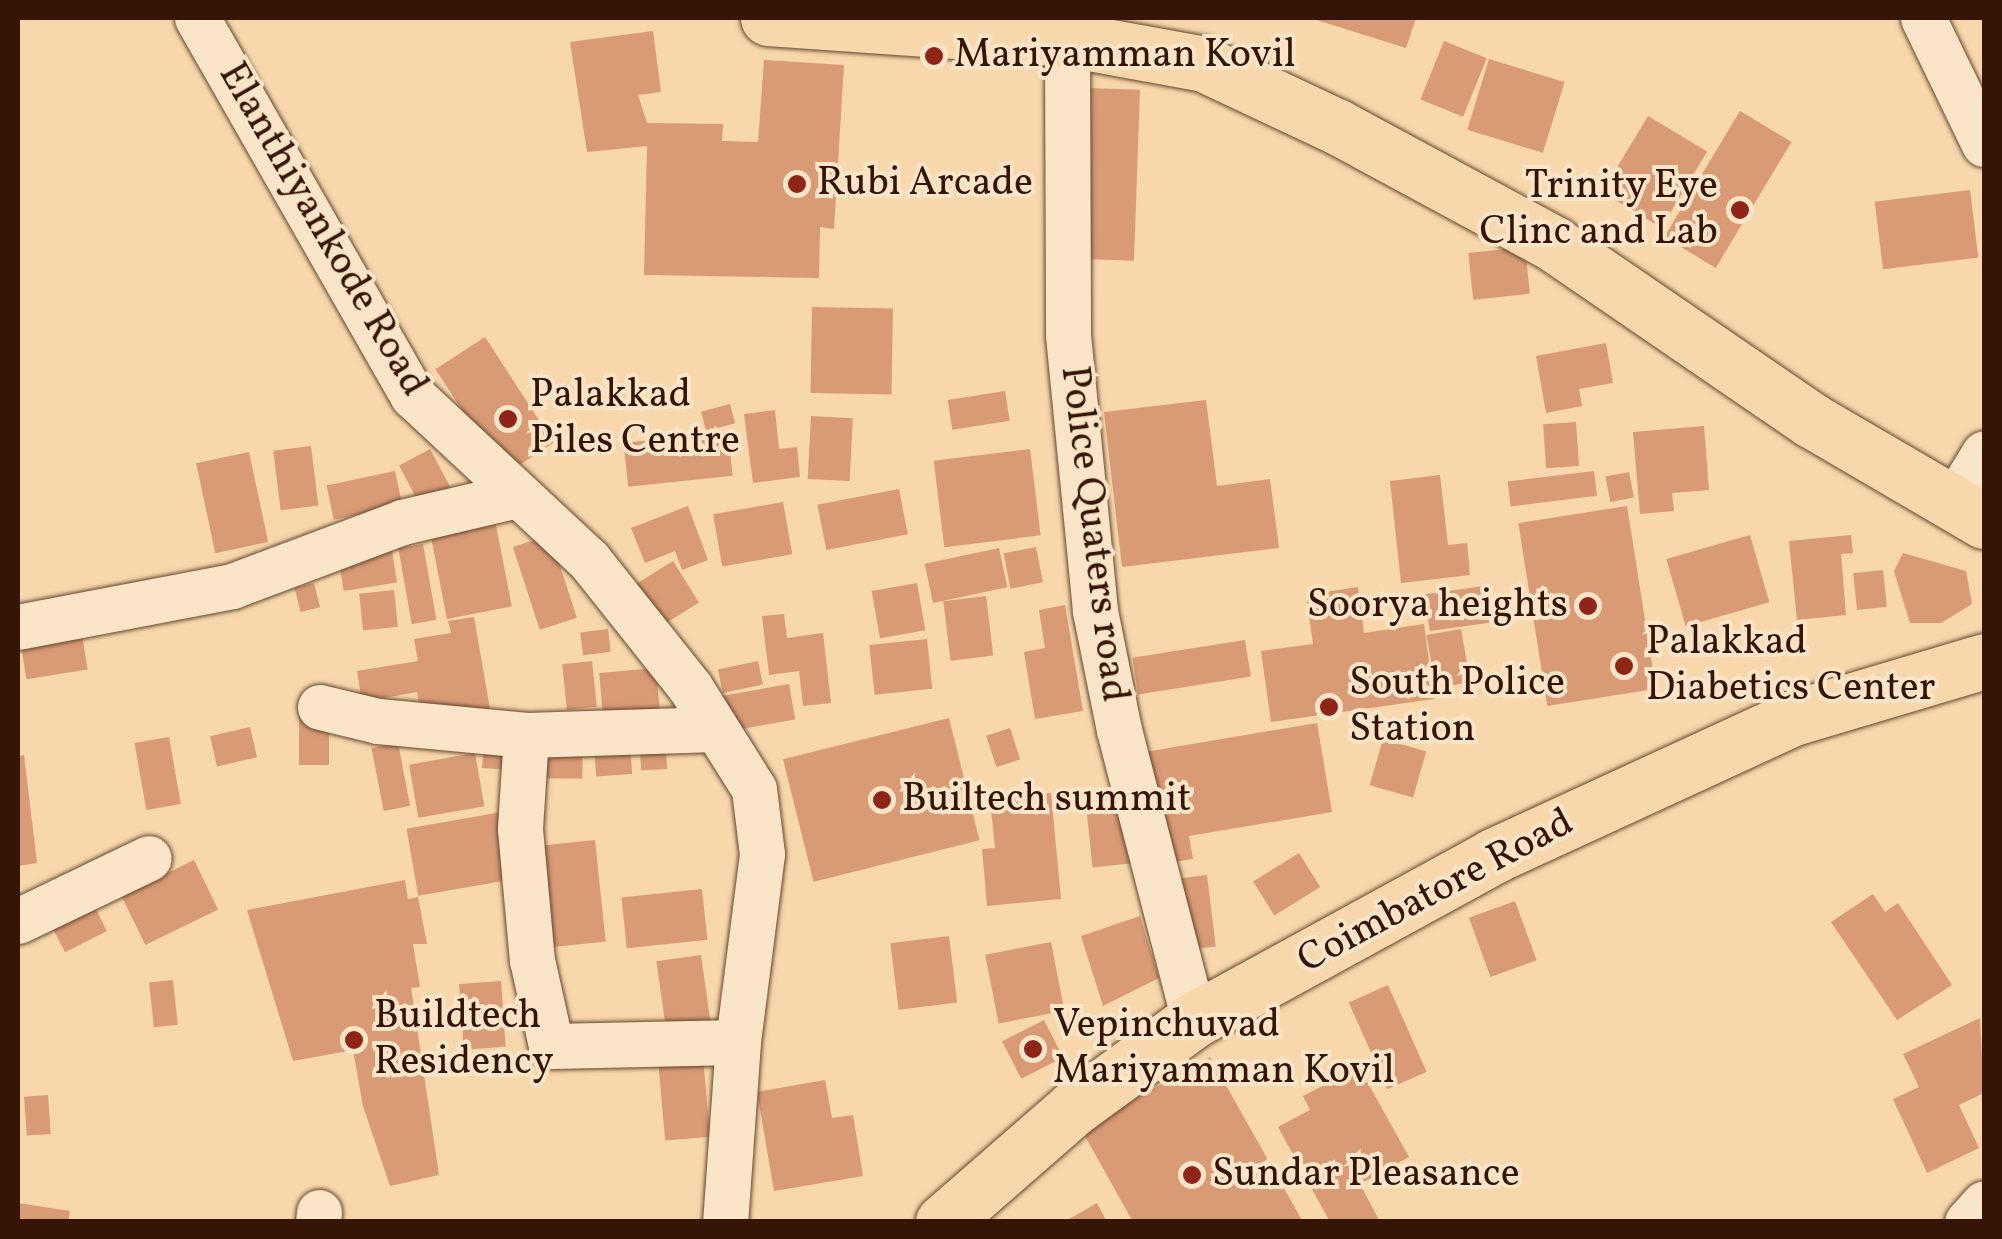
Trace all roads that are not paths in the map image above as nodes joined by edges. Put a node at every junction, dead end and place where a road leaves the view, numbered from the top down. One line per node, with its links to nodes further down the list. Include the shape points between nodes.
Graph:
1 (197, 18): 8 (street, Elanthiyankode Road, via 413,396)
2 (768, 18): 4 (main road)
3 (1923, 18): 6 (street)
4 (835, 20): 5 (main road)
5 (1067, 39): 9 (main road, via 1204,64 1336,126 1554,244 1810,420); 17 (street, Police Quaters road, via 1068,335 1091,575 1119,730)
6 (1984, 144)
7 (1984, 453): 9 (street)
8 (517, 495): 10 (street, via 402,522 232,586); 13 (street, Elanthiyankode Road, via 589,560)
9 (1969, 511)
10 (18, 627)
11 (1984, 662): 17 (main road, Coimbatore Road, via 1793,718 1494,856)
12 (320, 707): 14 (street, via 378,722)
13 (716, 728): 14 (street); 18 (street, Elanthiyankode Road, via 754,789 762,854)
14 (526, 735): 18 (street, via 520,829 532,960 552,1046)
15 (149, 858): 16 (street)
16 (18, 922)
17 (1194, 1020): 21 (main road, Coimbatore Road, via 1076,1106)
18 (738, 1042): 20 (street, Elanthiyankode Road)
19 (1984, 1203): 22 (street)
20 (726, 1222)
21 (944, 1222)
22 (1967, 1222)

